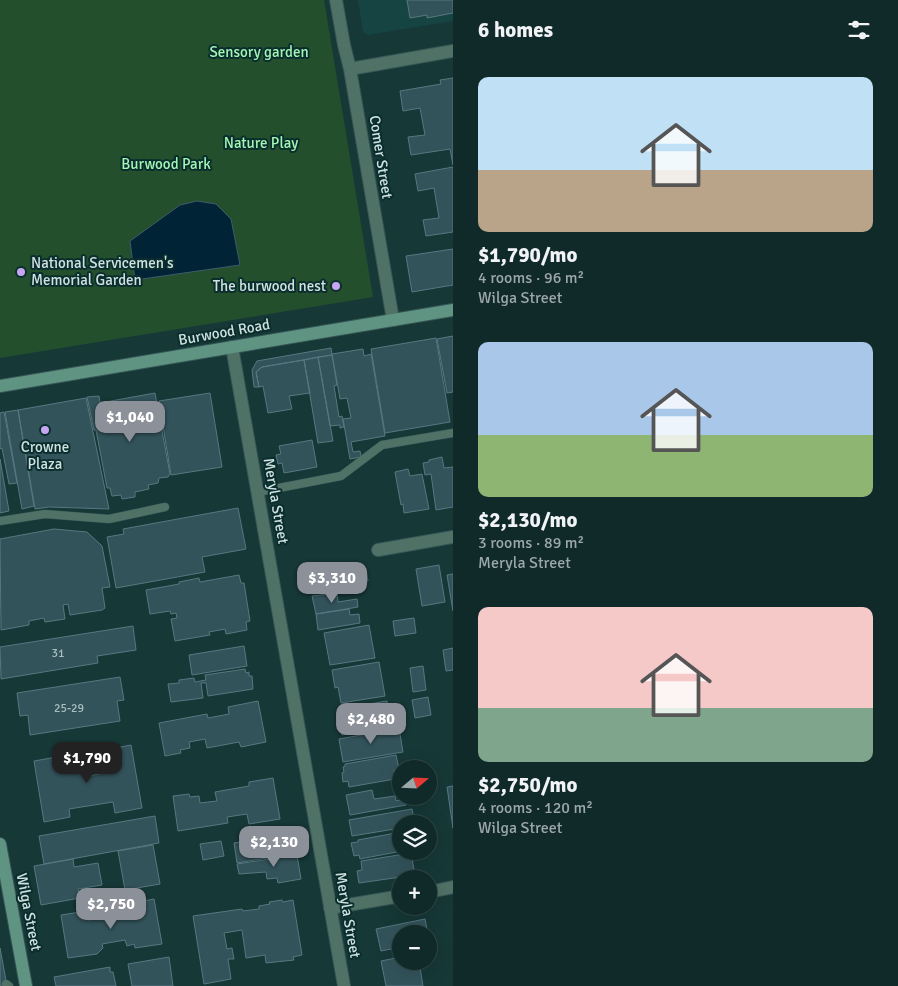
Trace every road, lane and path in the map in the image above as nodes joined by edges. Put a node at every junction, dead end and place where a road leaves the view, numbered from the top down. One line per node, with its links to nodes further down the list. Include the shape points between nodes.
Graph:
1 (336, 0): 3 (street, Comer Street)
2 (453, 51): 3 (street)
3 (350, 69): 5 (street, Comer Street)
4 (453, 310): 5 (street, Burwood Road)
5 (393, 320): 6 (street, Burwood Road)
6 (232, 347): 7 (street, Burwood Road); 9 (street, Meryla Street)
7 (0, 386)
8 (453, 432): 9 (lane, via 382,445 341,476)
9 (258, 492): 18 (street, Meryla Street)
10 (166, 507): 11 (lane, via 109,519 45,514)
11 (0, 521)
12 (453, 537): 13 (street)
13 (378, 550)
14 (0, 844): 19 (street, Wilga Street)
15 (453, 887): 16 (street)
16 (437, 890)
17 (392, 898): 18 (street)
18 (330, 908): 20 (street, Meryla Street)
19 (26, 986)
20 (344, 986)

